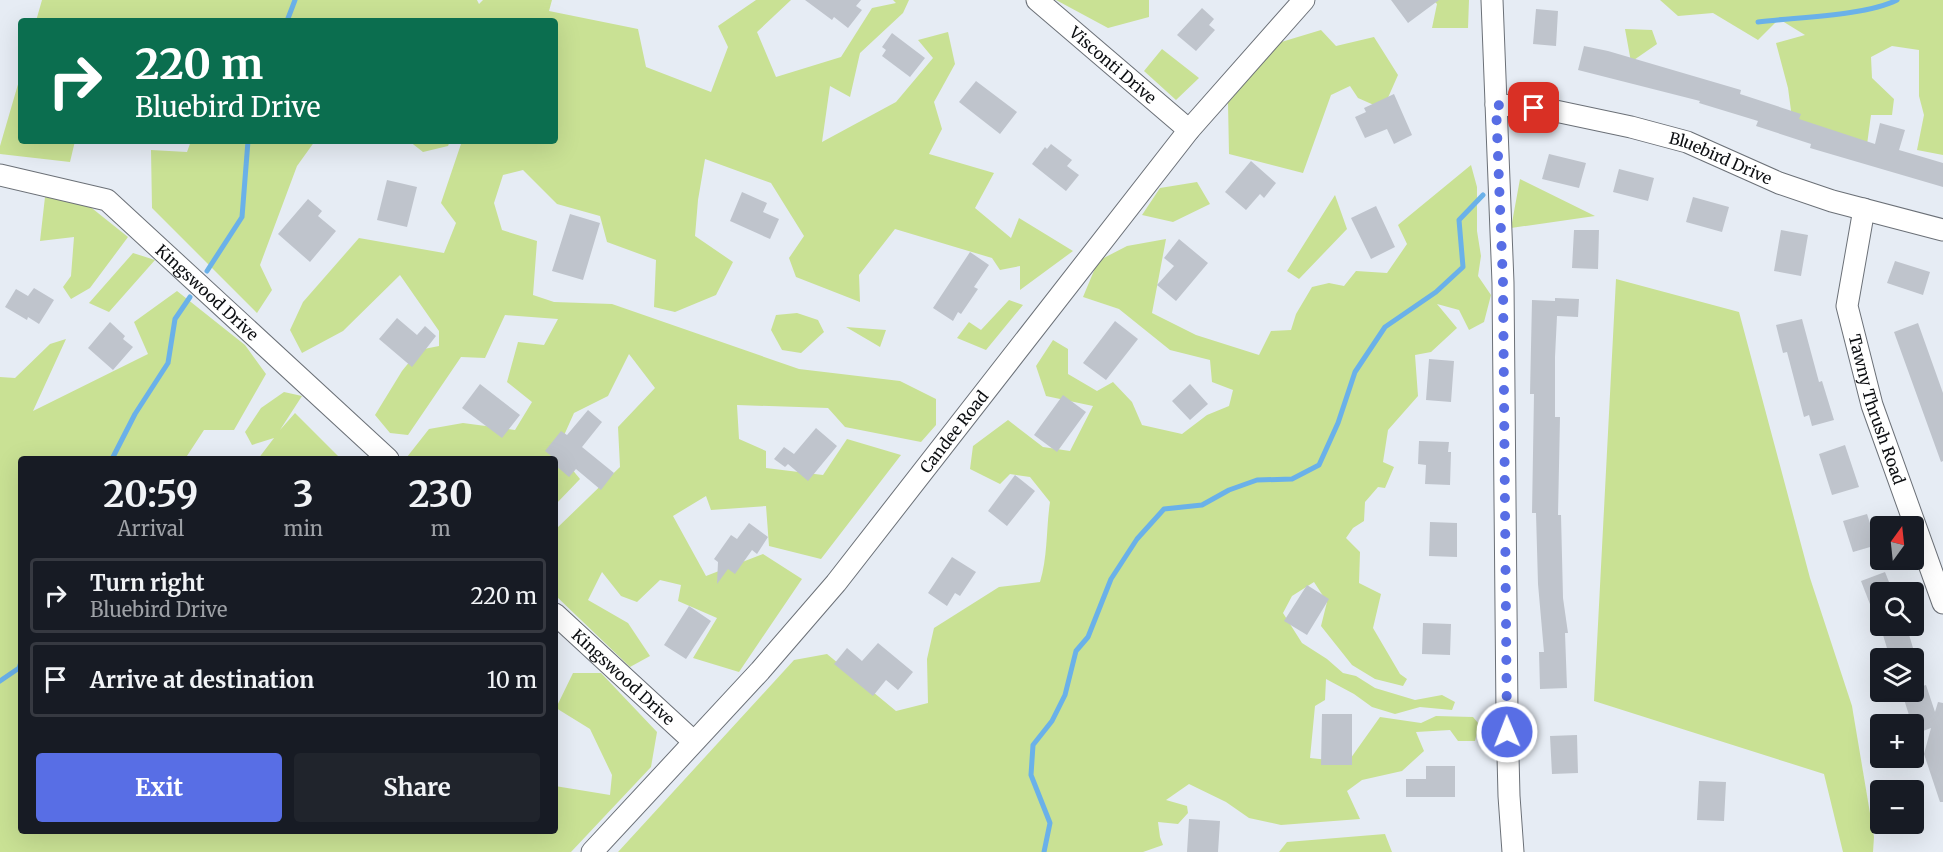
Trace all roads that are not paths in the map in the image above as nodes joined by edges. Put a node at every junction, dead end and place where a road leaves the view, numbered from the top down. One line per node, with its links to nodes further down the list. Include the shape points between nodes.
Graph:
1 (1037, 0): 5 (street, Visconti Drive)
2 (1304, 0): 5 (street, Candee Road)
3 (1492, 0): 4 (street)
4 (1496, 105): 7 (street, Bluebird Drive, via 1546,109 1687,142 1779,183); 14 (street, via 1503,283 1508,772)
5 (1189, 130): 12 (street, Candee Road, via 836,583)
6 (0, 175): 9 (street, Kingswood Drive, via 107,200)
7 (1864, 209): 8 (street, Bluebird Drive); 10 (street, Tawny Thrush Road, via 1847,306 1872,405)
8 (1943, 230)
9 (385, 456)
10 (1943, 603)
11 (558, 617): 12 (street, Kingswood Drive)
12 (693, 741): 13 (street, Candee Road)
13 (592, 852)
14 (1513, 852)

